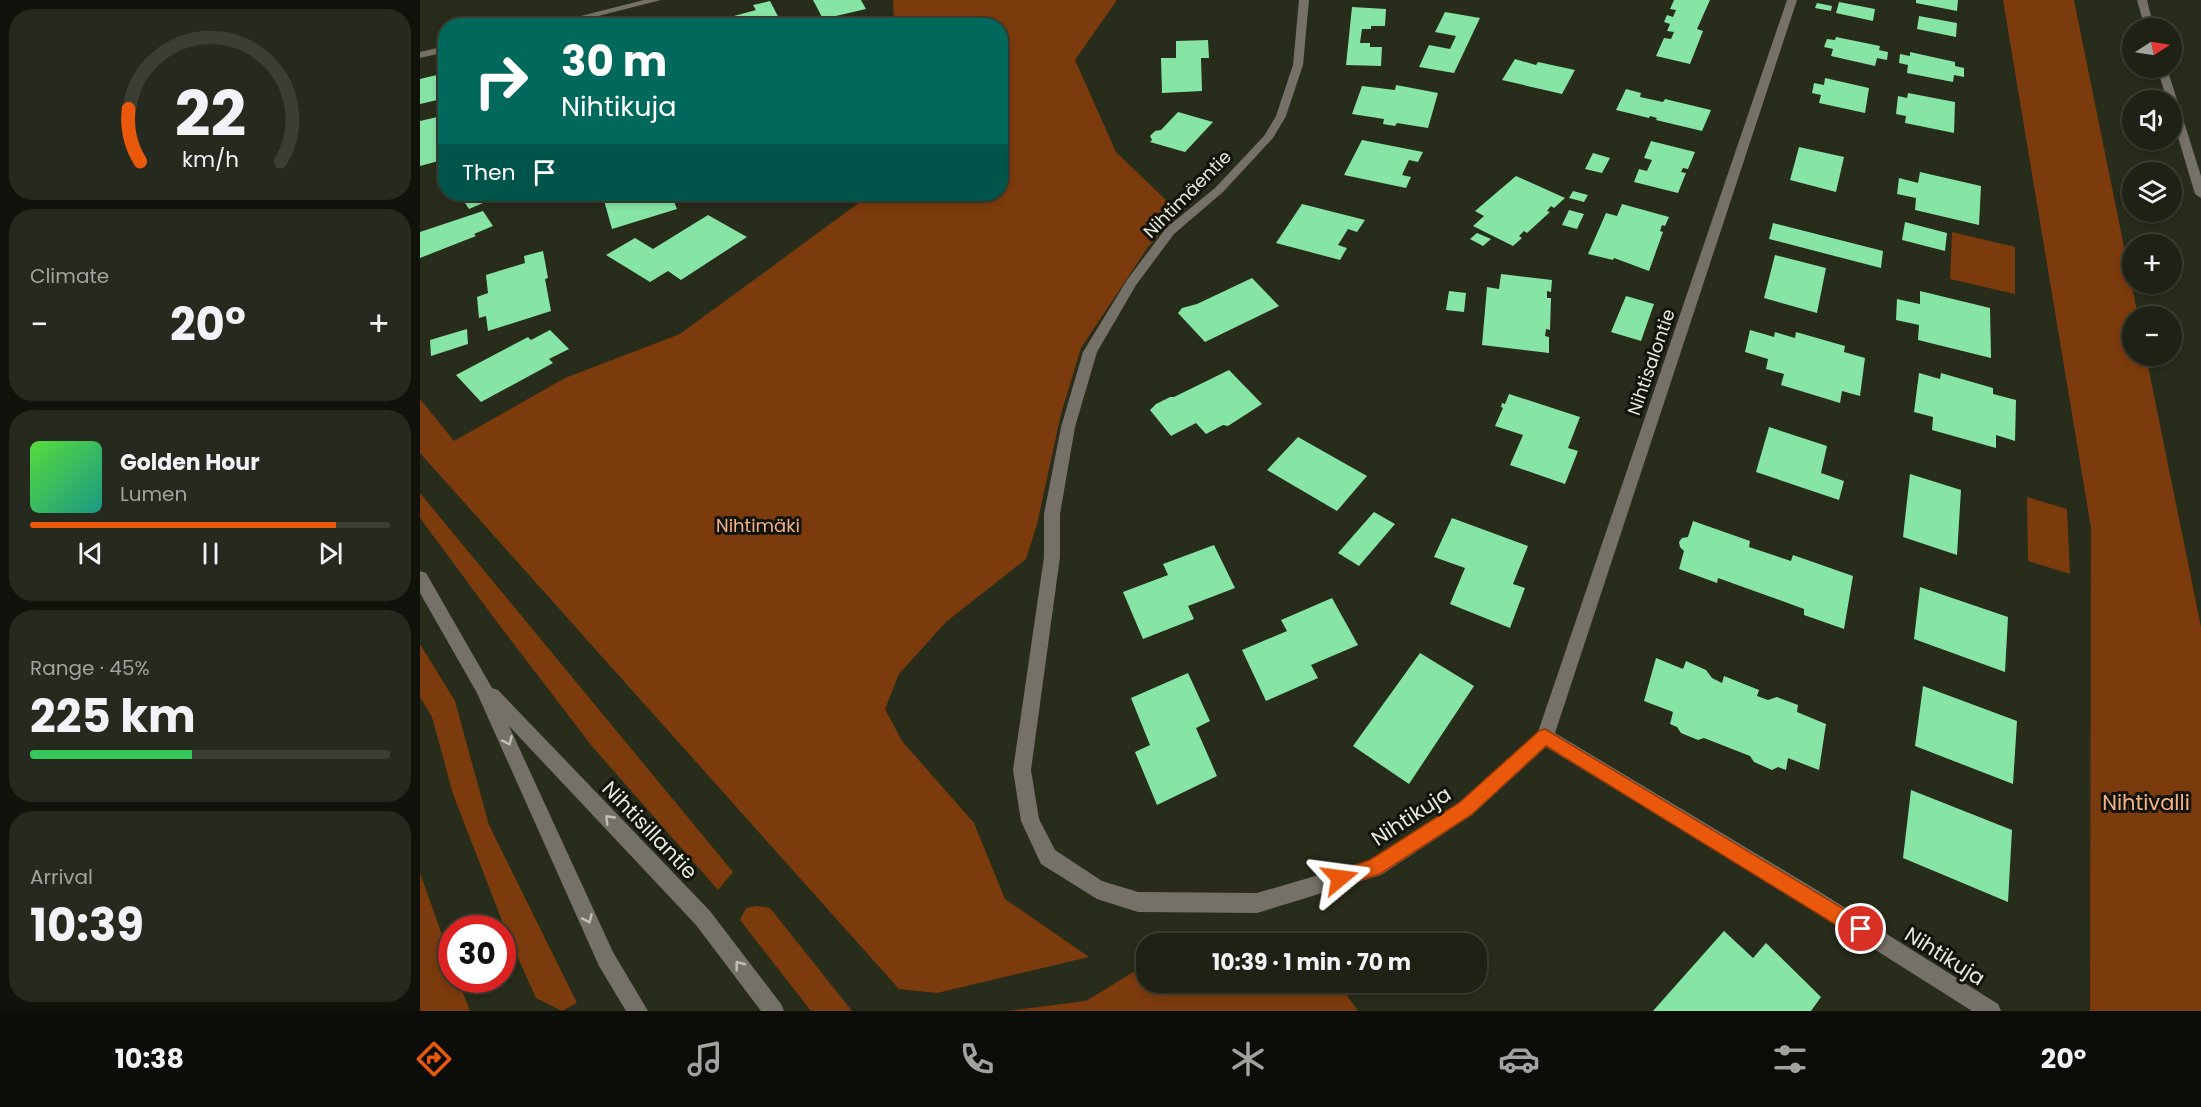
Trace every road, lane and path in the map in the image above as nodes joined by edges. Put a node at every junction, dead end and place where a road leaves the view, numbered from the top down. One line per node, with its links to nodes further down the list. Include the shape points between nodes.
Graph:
1 (656, 0): 5 (street)
2 (1304, 0): 11 (street, Nihtimäentie, via 1298,66 1281,116 1268,138 1219,190 1170,231 1131,283 1090,352 1068,428)
3 (1792, 0): 14 (street, Nihtisalontie)
4 (2142, 0): 6 (street)
5 (579, 18)
6 (2147, 18)
7 (438, 51): 8 (street)
8 (420, 55)
9 (2165, 78): 10 (street)
10 (2201, 194)
11 (1052, 514): 14 (street, Nihtikuja, via 1052,557 1022,770 1030,821 1048,857 1097,889 1138,902 1257,903 1374,868 1465,809)
12 (420, 578): 13 (street, Nihtisillantie)
13 (483, 688): 15 (street, Nihtisillantie, one-way to 15, via 606,958); 16 (street, Nihtisillantie, one-way to 13, via 703,918)
14 (1545, 737): 17 (street, Nihtikuja)
15 (638, 1011)
16 (774, 1011)
17 (1991, 1011)

